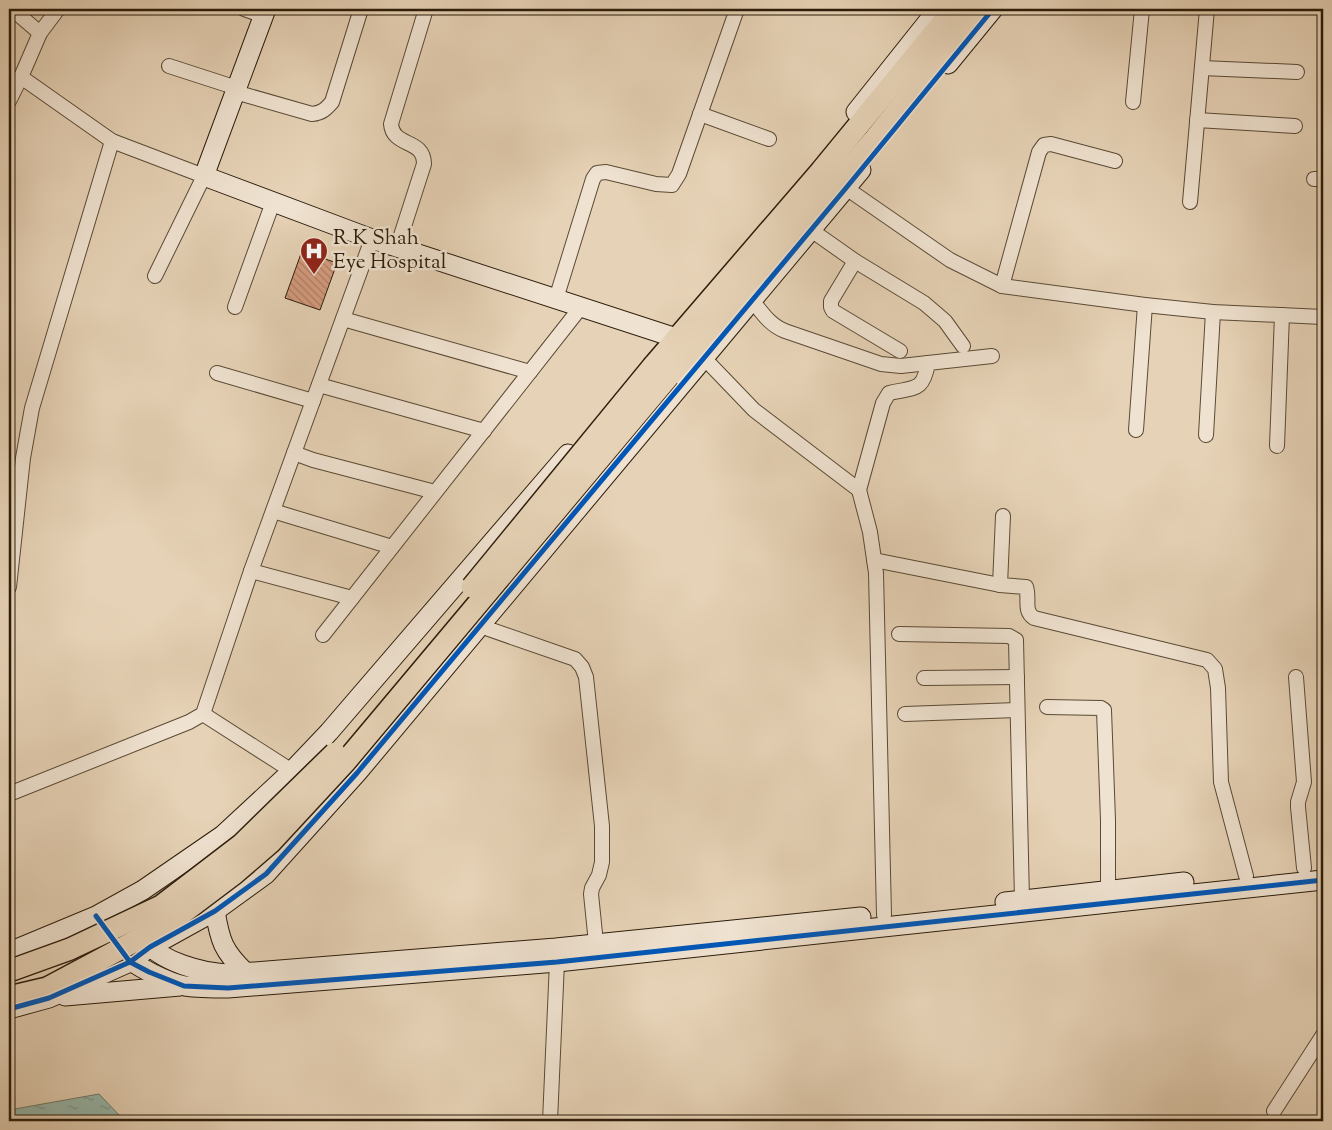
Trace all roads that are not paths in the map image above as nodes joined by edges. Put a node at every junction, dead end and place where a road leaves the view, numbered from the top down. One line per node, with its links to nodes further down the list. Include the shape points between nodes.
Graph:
1 (12, 9): 14 (street)
2 (58, 9): 14 (street)
3 (244, 9): 13 (street)
4 (361, 9): 19 (street, via 332,102 325,111 312,114)
5 (426, 9): 34 (street, via 391,124 395,136 421,150 424,156)
6 (737, 9): 22 (street)
7 (938, 9): 47 (street, via 812,168)
8 (954, 9): 53 (main road)
9 (978, 9): 53 (main road, via 874,140)
10 (992, 9): 29 (street)
11 (1142, 9): 21 (street)
12 (1207, 9): 16 (street)
13 (265, 12): 19 (street)
14 (40, 33): 18 (street)
15 (169, 66): 19 (street)
16 (1202, 68): 17 (street); 23 (street)
17 (1297, 72)
18 (21, 76): 20 (street); 26 (street)
19 (236, 90): 28 (street)
20 (9, 101)
21 (1133, 102)
22 (700, 114): 25 (street); 38 (street, via 672,185 606,172 597,174 593,179)
23 (1197, 120): 24 (street); 31 (street)
24 (1295, 126)
25 (769, 139)
26 (112, 141): 28 (street); 71 (street, via 32,408 23,458)
27 (1115, 161): 37 (street, via 1051,144 1044,145 1039,152)
28 (204, 176): 30 (street); 36 (street)
29 (846, 188): 32 (street); 37 (street, via 950,260)
30 (273, 202): 33 (street); 41 (street)
31 (1190, 202)
32 (811, 230): 35 (street); 39 (street)
33 (372, 239): 34 (street); 46 (street)
34 (397, 248): 38 (street)
35 (855, 261): 48 (street, via 930,308 945,321); 49 (street, via 830,307)
36 (155, 276)
37 (1002, 286): 40 (street)
38 (556, 299): 42 (street)
39 (752, 300): 51 (street); 52 (street, via 776,327 785,331 881,364)
40 (1145, 305): 43 (street); 58 (street)
41 (235, 307)
42 (581, 307): 47 (street); 54 (street)
43 (1213, 312): 44 (street); 60 (street)
44 (1282, 315): 45 (street); 61 (street)
45 (1323, 317)
46 (342, 319): 54 (street); 56 (street)
47 (670, 336): 83 (street)
48 (963, 346)
49 (900, 351)
50 (992, 356): 52 (street)
51 (704, 358): 63 (street, via 754,410); 73 (street)
52 (928, 363): 63 (street, via 922,383 889,393 886,397)
53 (662, 371): 100 (main road, bridge, via 335,753 242,844 161,906 70,949); 103 (main road, bridge, via 346,761 270,843 170,923 47,988)
54 (530, 372): 59 (street)
55 (217, 373): 57 (street)
56 (319, 385): 57 (street); 59 (street)
57 (313, 401): 62 (street)
58 (1136, 430)
59 (484, 431): 64 (street)
60 (1206, 435)
61 (1276, 446)
62 (294, 453): 64 (street); 65 (street)
63 (859, 490): 68 (street)
64 (435, 492): 67 (street)
65 (273, 511): 67 (street); 69 (street)
66 (1003, 516): 70 (street)
67 (392, 547): 72 (street)
68 (874, 560): 70 (street); 93 (street)
69 (251, 571): 72 (street); 81 (street)
70 (1000, 585): 87 (street, via 1026,587 1027,610 1034,618 1207,660 1215,669 1221,782)
71 (9, 587)
72 (352, 598): 75 (street)
73 (480, 626): 92 (street, via 357,773 266,874); 97 (street, via 566,655 575,659 584,672 602,826 602,862 591,894)
74 (899, 634): 76 (street, via 1009,636 1014,638 1018,649)
75 (323, 635)
76 (1018, 676): 78 (street); 80 (street)
77 (1296, 677): 86 (street, via 1304,782 1298,802)
78 (924, 678)
79 (1047, 708): 89 (street, via 1104,710)
80 (1017, 710): 82 (street); 90 (street)
81 (203, 714): 83 (street); 84 (street)
82 (904, 714)
83 (292, 771): 91 (street, via 223,835 143,890)
84 (9, 794)
85 (1323, 867): 86 (street)
86 (1304, 868): 87 (street)
87 (1246, 876): 89 (street)
88 (1323, 880): 97 (street)
89 (1108, 890): 90 (street)
90 (1022, 900): 93 (street)
91 (116, 904): 94 (street); 95 (street)
92 (215, 911): 95 (street); 101 (street, via 226,951)
93 (884, 915): 97 (street)
94 (96, 916): 96 (street); 98 (street)
95 (150, 947): 98 (street); 101 (street, via 202,972)
96 (9, 950)
97 (596, 951): 99 (street); 101 (street)
98 (130, 962): 102 (street); 104 (street)
99 (557, 962): 102 (street, via 228,988); 108 (street)
100 (9, 971)
101 (246, 973)
102 (184, 986): 104 (street)
103 (9, 997)
104 (49, 998): 105 (street)
105 (9, 1009)
106 (1323, 1035): 107 (street)
107 (1274, 1112)
108 (550, 1121)

